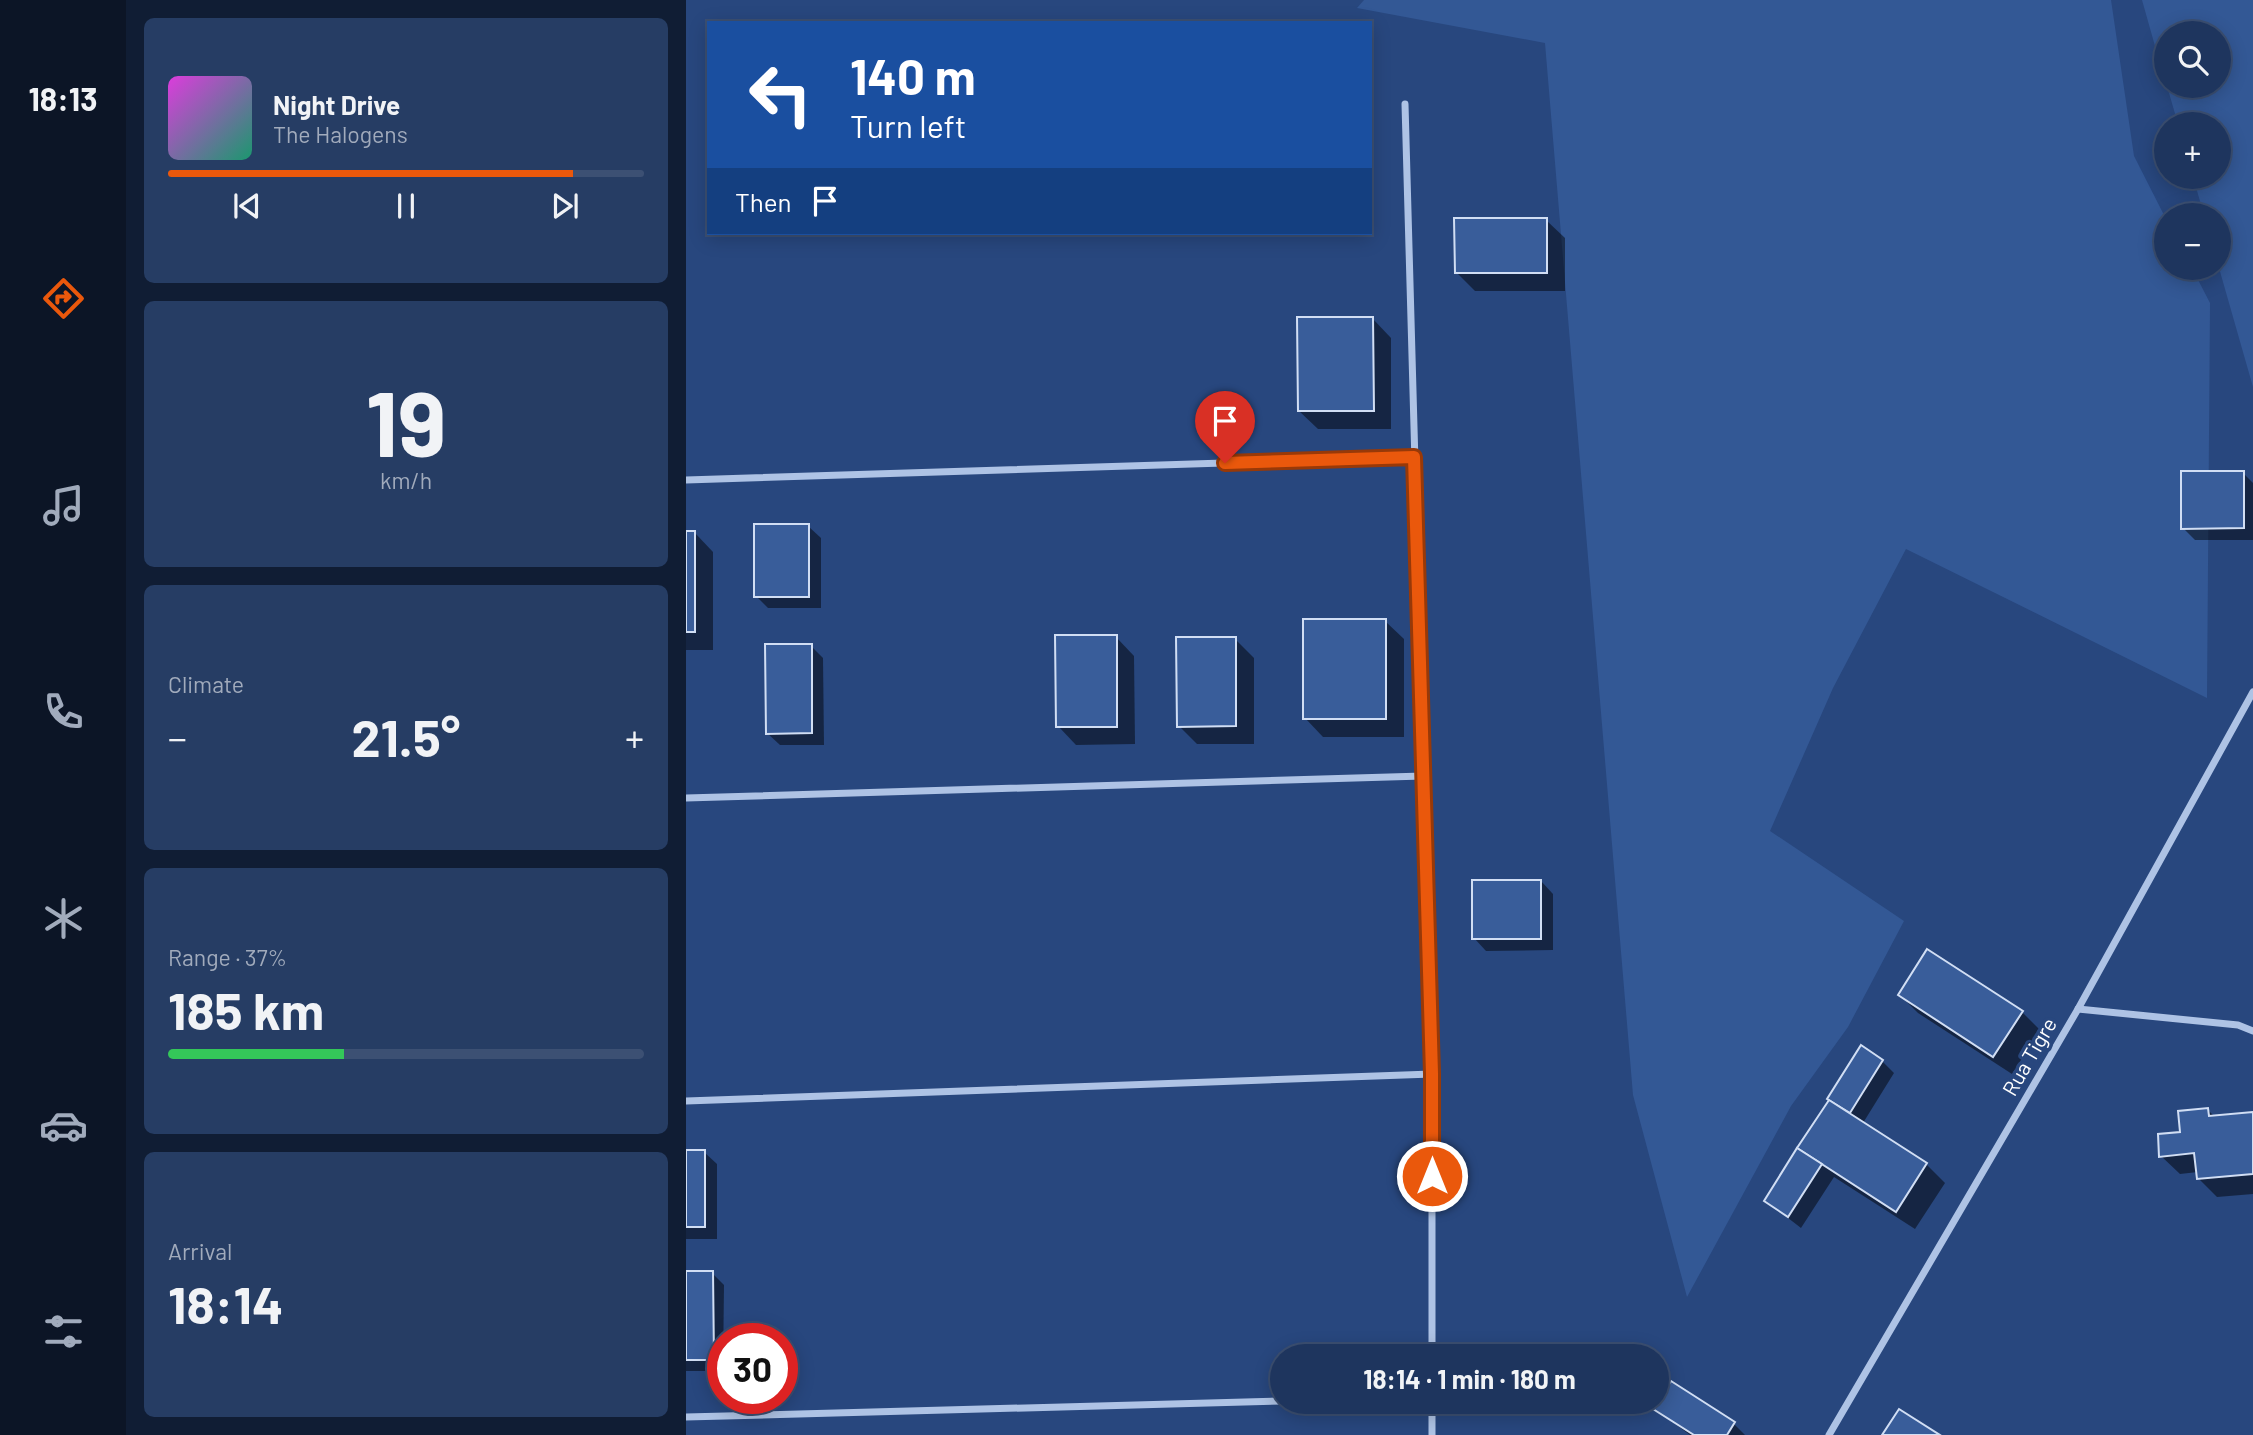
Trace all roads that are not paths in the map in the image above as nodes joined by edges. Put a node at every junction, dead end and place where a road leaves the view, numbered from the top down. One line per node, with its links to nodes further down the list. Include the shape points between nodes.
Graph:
1 (1405, 104): 2 (street)
2 (1414, 457): 3 (street); 5 (street)
3 (686, 480)
4 (2253, 692): 7 (street, Rua Tigre)
5 (1423, 776): 6 (street); 9 (street)
6 (686, 798)
7 (2078, 1009): 8 (street, via 2238,1025); 16 (street, Rua Tigre)
8 (2253, 1031)
9 (1432, 1074): 10 (street); 11 (street)
10 (686, 1101)
11 (1432, 1344)
12 (1270, 1401): 14 (street)
13 (1432, 1414): 15 (street)
14 (686, 1417)
15 (1432, 1435)
16 (1829, 1435)

